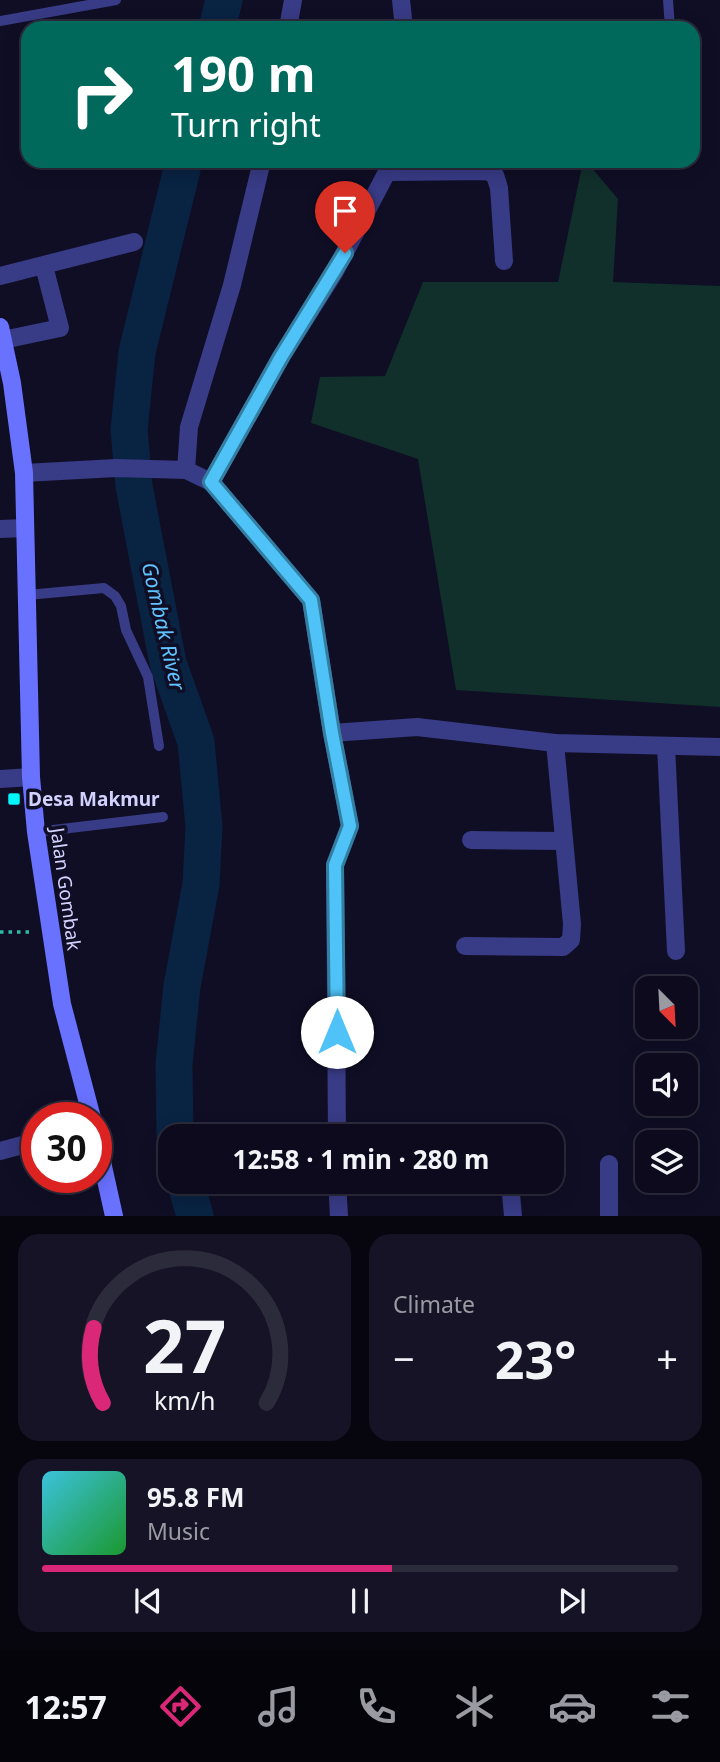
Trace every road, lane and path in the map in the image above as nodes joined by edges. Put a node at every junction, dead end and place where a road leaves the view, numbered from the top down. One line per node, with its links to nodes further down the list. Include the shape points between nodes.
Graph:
1 (116, 0): 5 (lane)
2 (293, 0): 6 (street)
3 (401, 0): 7 (street)
4 (668, 0): 8 (lane)
5 (0, 21)
6 (289, 21)
7 (403, 21)
8 (670, 21)
9 (260, 168): 18 (street)
10 (388, 168): 20 (street, via 334,273)
11 (414, 168): 13 (street, via 495,175)
12 (134, 242): 14 (street)
13 (504, 261)
14 (44, 266): 15 (street); 16 (street, via 60,328)
15 (0, 276)
16 (2, 333): 17 (main road, Jalan Gombak)
17 (6, 384): 19 (main road, Jalan Gombak)
18 (181, 470): 19 (street); 20 (street)
19 (24, 472): 21 (main road, Jalan Gombak)
20 (211, 482): 24 (street, via 311,600)
21 (25, 528): 22 (street); 23 (main road, Jalan Gombak)
22 (0, 529)
23 (27, 595): 26 (lane, via 104,589 115,596 148,677); 29 (main road, Jalan Gombak)
24 (332, 733): 25 (street, via 416,727); 40 (street, via 350,826 335,865)
25 (555, 743): 27 (street); 34 (street)
26 (159, 746)
27 (666, 746): 28 (street); 38 (street)
28 (720, 747)
29 (31, 778): 30 (street); 32 (main road, Jalan Gombak)
30 (0, 779)
31 (163, 817): 32 (lane)
32 (36, 832): 35 (main road, Jalan Gombak)
33 (471, 840): 34 (street)
34 (564, 841): 37 (street, via 571,940 562,947)
35 (51, 931): 36 (path); 39 (main road, Jalan Gombak, via 62,1004)
36 (0, 932)
37 (465, 946)
38 (676, 950)
39 (88, 1102)
40 (337, 1124)
41 (21, 1145): 42 (street)
42 (0, 1151)
43 (609, 1164): 50 (street)
44 (109, 1193): 47 (main road)
45 (337, 1194): 48 (street)
46 (511, 1194): 49 (street)
47 (114, 1216)
48 (338, 1216)
49 (513, 1216)
50 (609, 1216)

